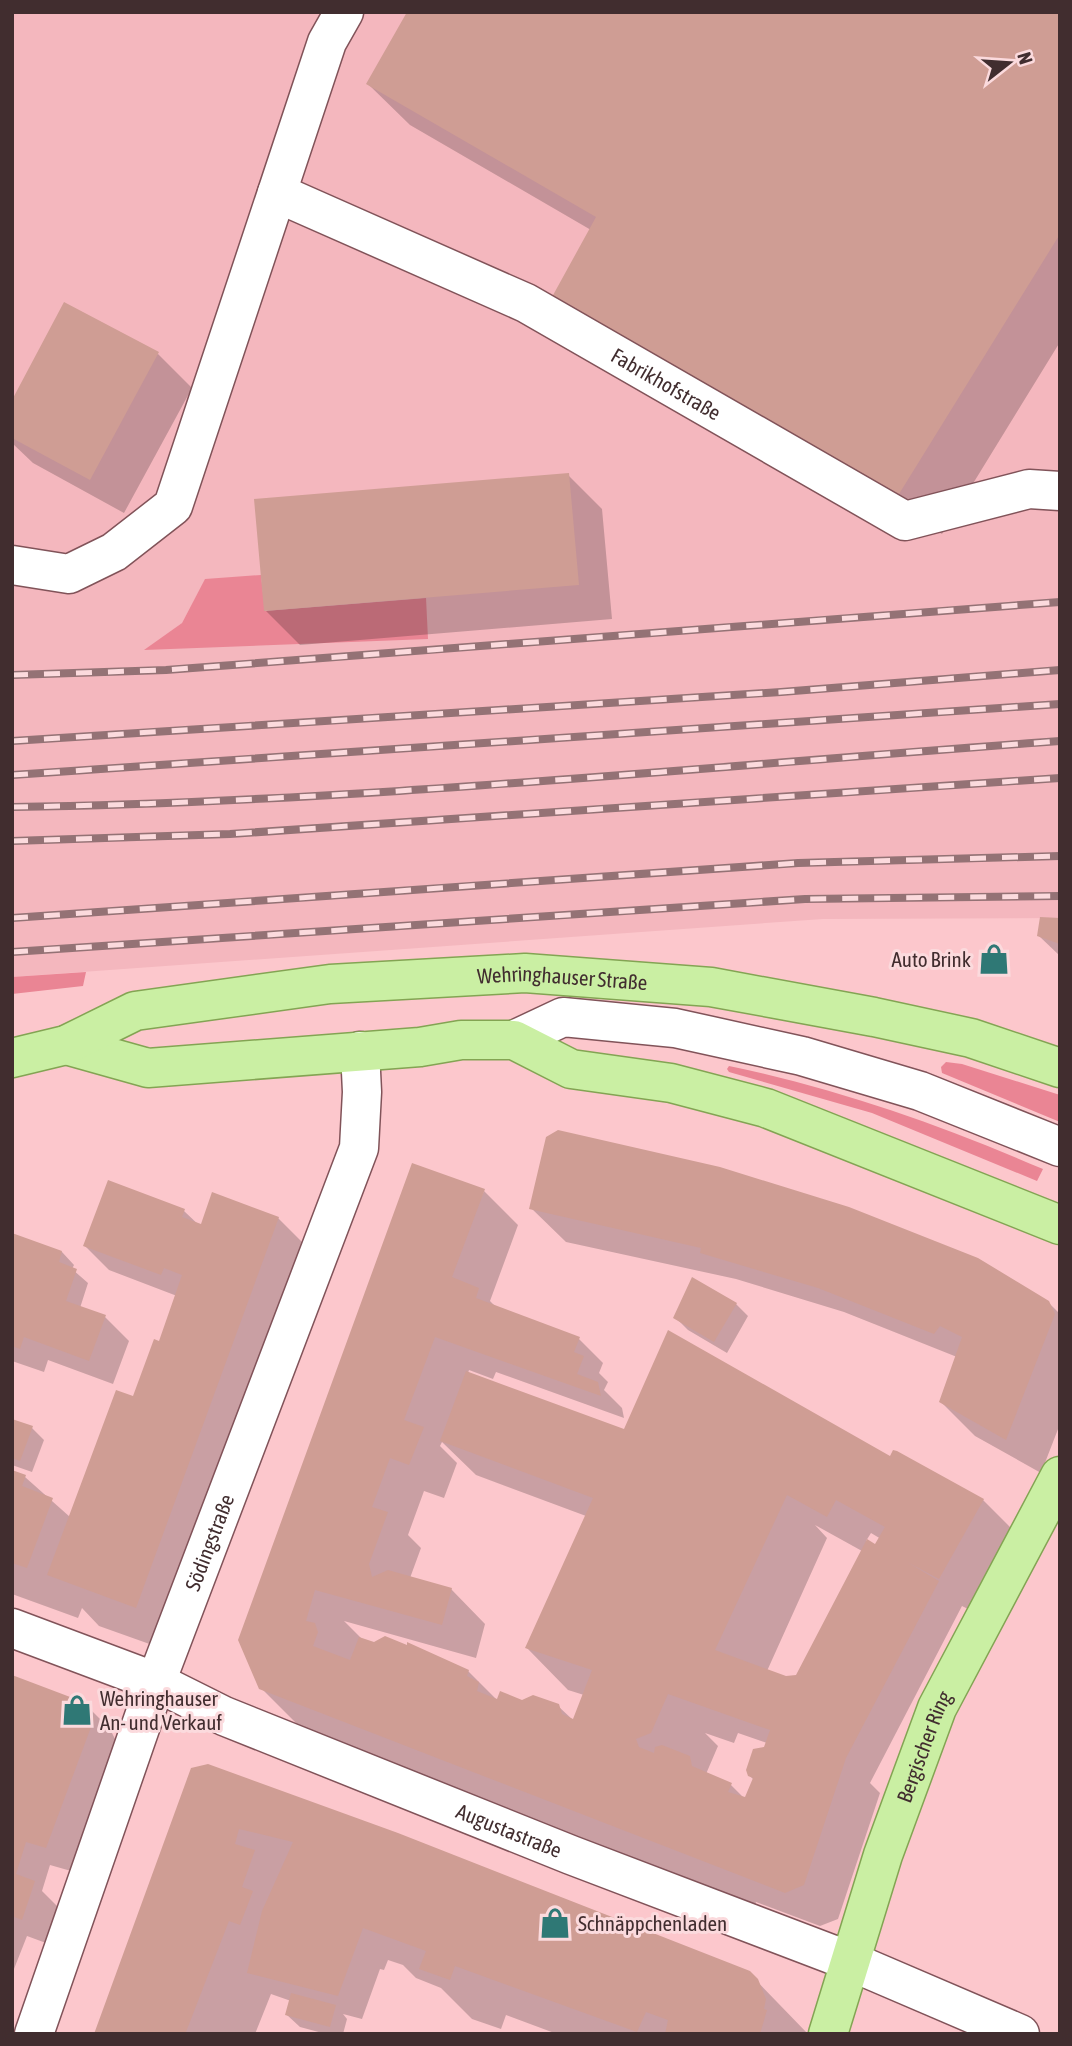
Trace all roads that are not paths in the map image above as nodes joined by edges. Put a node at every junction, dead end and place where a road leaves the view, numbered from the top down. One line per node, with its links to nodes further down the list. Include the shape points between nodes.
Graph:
1 (344, 12): 2 (street, via 327,42)
2 (277, 193): 3 (street, Fabrikhofstraße, via 526,303 905,521 1029,489); 4 (street, via 173,506 114,552 69,574)
3 (1060, 491)
4 (12, 565)
5 (514, 1040): 7 (main road, Wehringhauser Straße, via 461,1040); 10 (street, Wehringhauser Straße, via 563,1017 675,1028 802,1056 920,1091); 11 (main road, Wehringhauser Straße, via 571,1069 671,1083 766,1108)
6 (66, 1045): 7 (main road, Wehringhauser Straße, via 148,1068); 8 (main road, Wehringhauser Straße); 9 (main road, Wehringhauser Straße, via 135,1010 331,984 525,973 710,987 971,1038)
7 (360, 1051): 14 (street, Södingstraße, via 359,1148)
8 (12, 1058)
9 (1060, 1068)
10 (1060, 1147)
11 (1060, 1224)
12 (1060, 1476): 15 (main road, Bergischer Ring, via 937,1709 883,1855)
13 (12, 1628): 14 (street, Augustastraße)
14 (156, 1682): 15 (street, Augustastraße, via 249,1726); 17 (street, Södingstraße)
15 (852, 1962): 16 (street, Augustastraße); 18 (main road, Bergischer Ring)
16 (1011, 2032)
17 (34, 2034)
18 (828, 2034)

